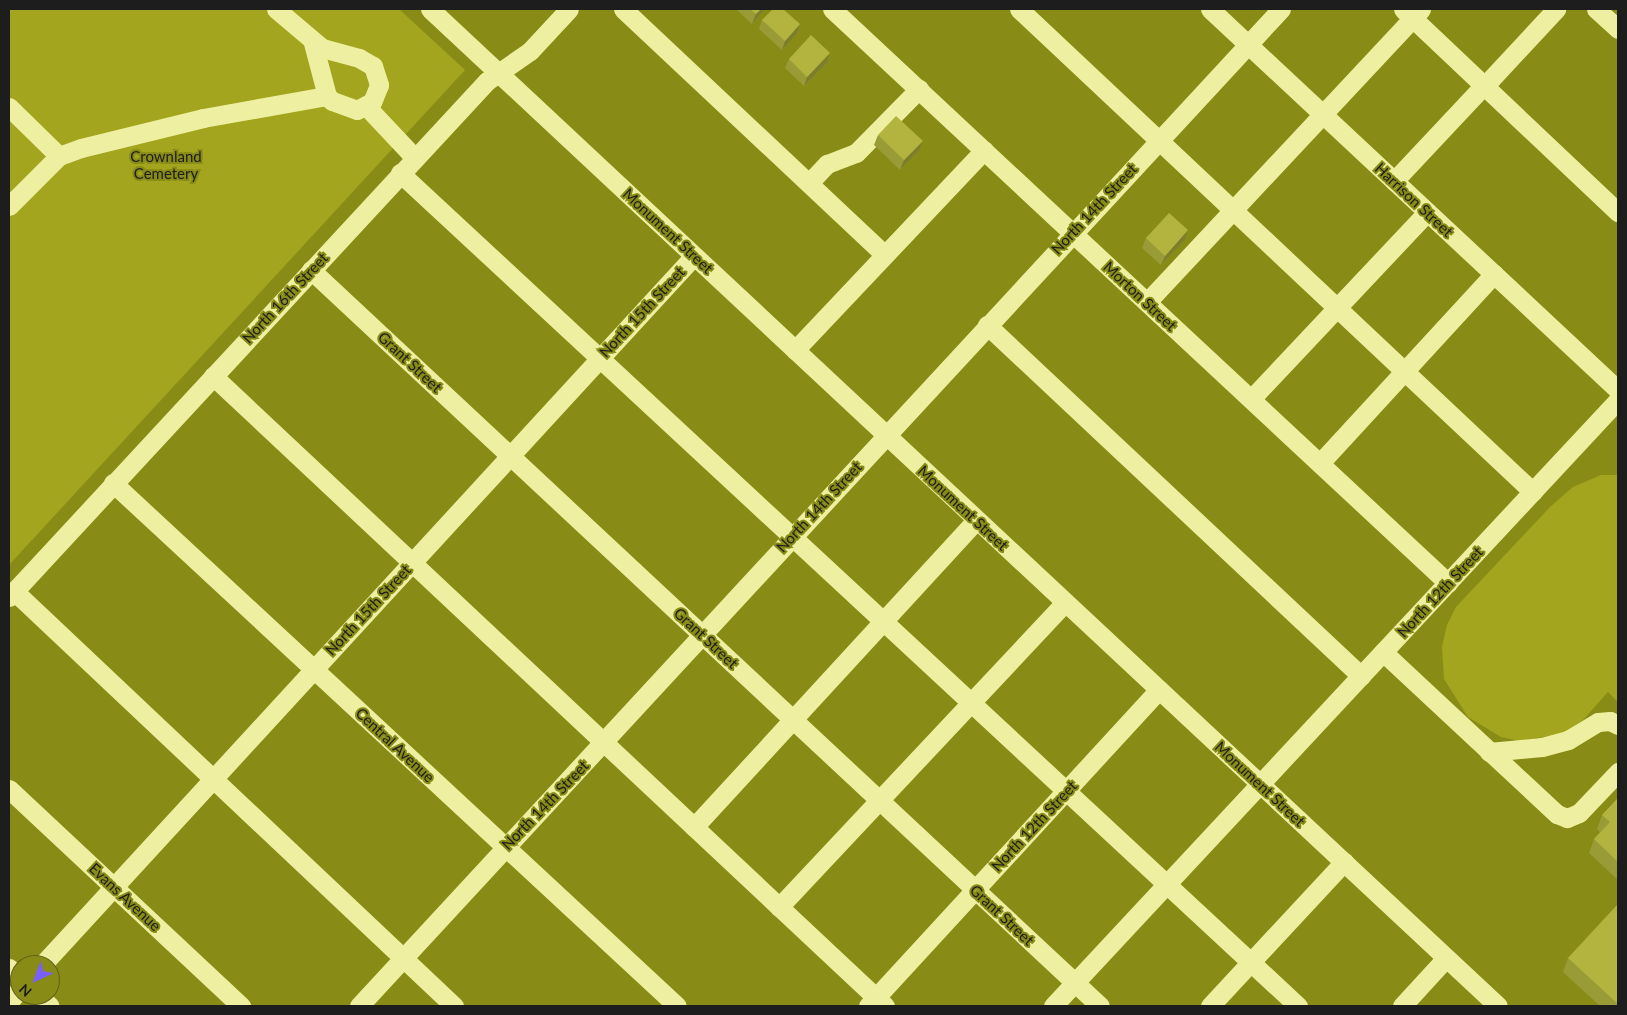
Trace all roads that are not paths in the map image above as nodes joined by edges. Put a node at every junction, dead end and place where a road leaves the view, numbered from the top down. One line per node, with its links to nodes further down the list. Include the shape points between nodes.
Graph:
1 (276, 9): 13 (street)
2 (430, 9): 15 (street, Monument Street)
3 (569, 9): 15 (street, North 16th Street, via 530,51)
4 (623, 9): 28 (street)
5 (832, 9): 17 (street, Morton Street)
6 (1020, 9): 22 (street)
7 (1210, 9): 14 (street, Harrison Street)
8 (1281, 9): 14 (street, North 14th Street)
9 (1556, 9): 16 (street)
10 (1596, 9): 12 (street)
11 (1412, 12): 16 (street); 21 (street)
12 (1618, 29)
13 (313, 43): 18 (street); 19 (street, via 329,52 359,58 374,66 379,85 377,94)
14 (1248, 44): 21 (street, Harrison Street); 22 (street, North 14th Street)
15 (498, 73): 25 (street, North 16th Street); 35 (street, Monument Street)
16 (1488, 82): 27 (street); 32 (street)
17 (919, 89): 23 (street, Morton Street); 28 (street, via 856,153 827,164)
18 (327, 96): 19 (street, via 348,109); 24 (street, via 290,100 135,133)
19 (366, 106): 25 (street)
20 (9, 107): 24 (street)
21 (1323, 114): 27 (street, Harrison Street); 30 (street)
22 (1158, 140): 30 (street); 33 (street, North 14th Street)
23 (984, 150): 33 (street, Morton Street); 34 (street)
24 (59, 156): 29 (street)
25 (415, 158): 26 (street, North 16th Street)
26 (400, 174): 36 (street, North 16th Street); 42 (street)
27 (1394, 181): 31 (street, Harrison Street)
28 (810, 182): 34 (street)
29 (9, 206)
30 (1233, 210): 38 (street); 39 (street)
31 (1427, 212): 37 (street, Harrison Street); 39 (street)
32 (1618, 212)
33 (1072, 232): 38 (street, Morton Street); 40 (street, North 14th Street)
34 (884, 254): 41 (street)
35 (694, 256): 41 (street, Monument Street); 42 (street, North 15th Street)
36 (312, 270): 44 (street, North 16th Street); 49 (street, Grant Street)
37 (1494, 274): 43 (street); 45 (street, Harrison Street)
38 (1147, 302): 46 (street, Morton Street)
39 (1336, 307): 43 (street); 46 (street)
40 (986, 325): 48 (street, North 14th Street); 63 (street)
41 (795, 350): 48 (street, Monument Street)
42 (600, 358): 49 (street, North 15th Street); 54 (street)
43 (1406, 373): 50 (street); 52 (street)
44 (213, 376): 51 (street, North 16th Street); 55 (street)
45 (1618, 390)
46 (1251, 399): 50 (street, Morton Street)
47 (1618, 400): 52 (street, North 12th Street)
48 (885, 435): 53 (street, Monument Street); 54 (street, North 14th Street)
49 (510, 456): 55 (street, North 15th Street); 60 (street, Grant Street)
50 (1320, 463): 56 (street, Morton Street)
51 (114, 484): 57 (street, North 16th Street); 62 (street, Central Avenue)
52 (1533, 492): 56 (street, North 12th Street)
53 (976, 520): 58 (street, Monument Street); 59 (street)
54 (792, 536): 59 (street); 60 (street, North 14th Street)
55 (412, 562): 62 (street, North 15th Street); 68 (street)
56 (1448, 583): 61 (street, North 12th Street)
57 (11, 594): 71 (street)
58 (1065, 602): 64 (street, Monument Street); 65 (street)
59 (883, 621): 65 (street); 66 (street)
60 (702, 634): 66 (street, Grant Street); 68 (street, North 14th Street)
61 (1383, 652): 63 (street, North 12th Street); 69 (street)
62 (314, 669): 71 (street, North 15th Street); 77 (street, Central Avenue)
63 (1361, 676): 72 (street, North 12th Street)
64 (1159, 690): 72 (street, Monument Street); 74 (street, North 12th Street)
65 (970, 702): 74 (street); 75 (street)
66 (793, 720): 75 (street, Grant Street); 76 (street)
67 (1618, 726): 69 (street, via 1610,720 1598,722 1568,740 1542,747)
68 (604, 743): 76 (street); 77 (street, North 14th Street)
69 (1490, 752): 70 (street, via 1557,814 1567,818 1579,813)
70 (1618, 772)
71 (213, 779): 80 (street, North 15th Street); 84 (street)
72 (1260, 783): 78 (street, Monument Street); 79 (street, North 12th Street)
73 (9, 789): 80 (street, Evans Avenue)
74 (1066, 791): 79 (street); 81 (street, North 12th Street)
75 (879, 800): 81 (street, Grant Street); 82 (street)
76 (694, 827): 82 (street)
77 (505, 847): 84 (street, North 14th Street); 92 (street, Central Avenue)
78 (1344, 862): 85 (street, Monument Street); 86 (street)
79 (1166, 884): 86 (street); 87 (street, North 12th Street)
80 (114, 887): 83 (street, North 15th Street); 89 (street, Evans Avenue)
81 (976, 890): 87 (street, Grant Street); 88 (street, North 12th Street)
82 (779, 907): 88 (street)
83 (51, 955)
84 (403, 958): 90 (street, North 14th Street); 91 (street)
85 (1446, 958): 97 (street); 98 (street, Monument Street)
86 (1251, 962): 95 (street); 96 (street)
87 (1075, 983): 93 (street, North 12th Street); 94 (street, Grant Street)
88 (876, 1003)
89 (241, 1006)
90 (359, 1006)
91 (454, 1006)
92 (676, 1006)
93 (1054, 1006)
94 (1100, 1006)
95 (1210, 1006)
96 (1298, 1006)
97 (1402, 1006)
98 (1498, 1006)

